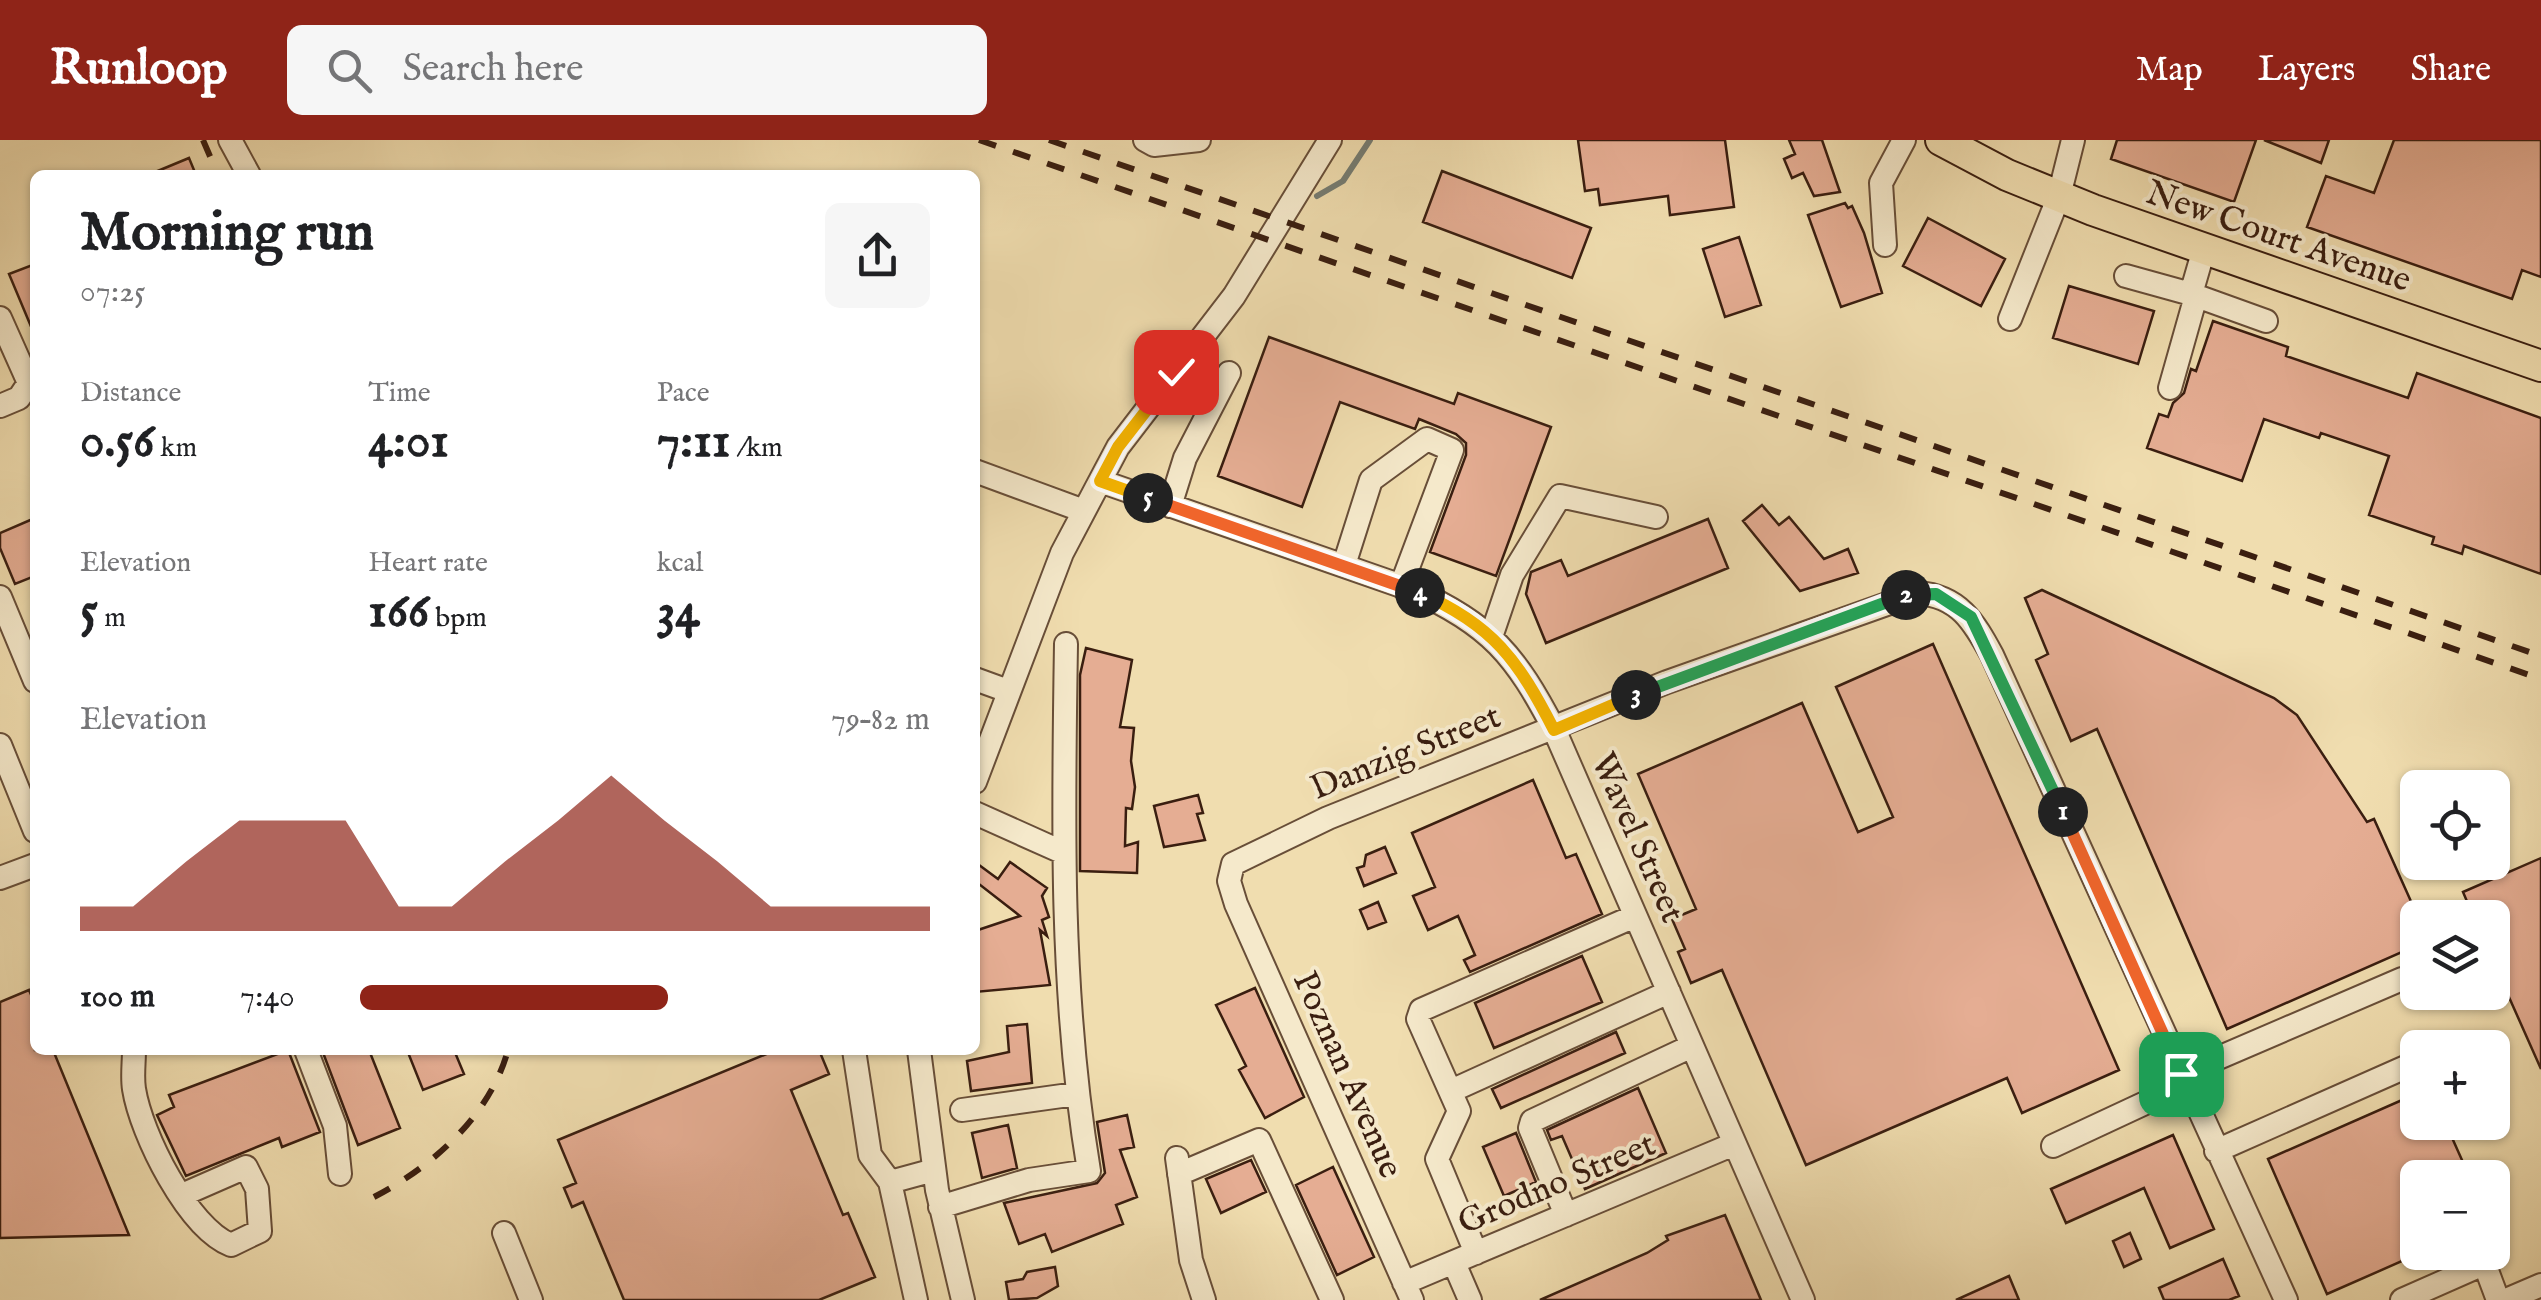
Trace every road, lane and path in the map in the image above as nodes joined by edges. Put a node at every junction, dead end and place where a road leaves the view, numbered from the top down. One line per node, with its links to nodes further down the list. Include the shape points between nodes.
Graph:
1 (230, 140): 8 (street)
2 (1145, 140): 3 (street)
3 (1199, 140)
4 (1330, 140): 22 (street, via 1234,296 1118,447)
5 (1904, 140): 10 (street, via 1881,183)
6 (1941, 140): 9 (main road, New Court Avenue)
7 (2073, 140): 9 (street)
8 (246, 170)
9 (2059, 196): 11 (main road, New Court Avenue); 15 (street)
10 (1886, 245)
11 (2204, 248): 13 (street); 17 (main road, New Court Avenue)
12 (2126, 276): 13 (street)
13 (2193, 295): 16 (street); 19 (street)
14 (0, 318): 20 (street, via 29,383 19,398)
15 (2010, 319)
16 (2266, 321)
17 (2541, 366)
18 (1229, 373): 23 (street, via 1185,458)
19 (2170, 388)
20 (0, 406)
21 (980, 473): 24 (street)
22 (1100, 481): 23 (street, Wavel Street); 24 (street)
23 (1170, 506): 26 (street, Wavel Street)
24 (1084, 511): 33 (street)
25 (1656, 517): 29 (street, via 1560,496 1512,575)
26 (1344, 566): 27 (street, Wavel Street); 27 (street, via 1371,480 1427,439 1452,450)
27 (1402, 586): 29 (street, Wavel Street)
28 (0, 597): 31 (street)
29 (1492, 634): 34 (street, Wavel Street, via 1531,685)
30 (1066, 644): 39 (street)
31 (30, 669)
32 (980, 681): 33 (street)
33 (1008, 690): 36 (street)
34 (1554, 730): 41 (street, Danzig Street, via 1328,818 1240,858); 43 (street, Wavel Street); 52 (street, Danzig Street, via 1898,596 1936,594 1954,602 1971,617 1992,655)
35 (0, 745): 37 (street)
36 (980, 768)
37 (30, 805)
38 (980, 815): 39 (street)
39 (1062, 852): 54 (street)
40 (30, 868): 42 (street)
41 (1230, 874): 69 (street, Poznan Avenue, via 1236,904)
42 (0, 878)
43 (1635, 916): 45 (street, Wavel Street); 53 (street, via 1421,1010 1418,1019)
44 (2400, 979): 52 (street)
45 (1669, 992): 46 (street, Wavel Street); 53 (street)
46 (1692, 1046): 56 (street, Wavel Street); 64 (street, via 1532,1120)
47 (134, 1055): 62 (street, via 142,1121)
48 (308, 1055): 60 (street, via 336,1126)
49 (855, 1055): 61 (street, via 870,1155)
50 (919, 1055): 59 (street)
51 (2400, 1070): 58 (street)
52 (2184, 1079): 57 (street); 58 (street)
53 (1450, 1092): 66 (street, via 1459,1111 1438,1159)
54 (1076, 1094): 55 (street); 63 (street, via 1090,1171 1028,1180)
55 (962, 1110)
56 (1734, 1144): 64 (street, Grodno Street); 76 (street, Wavel Street)
57 (2054, 1146)
58 (2216, 1151): 77 (street)
59 (934, 1170): 61 (street); 63 (street)
60 (340, 1174)
61 (890, 1182): 71 (street)
62 (182, 1195)
63 (940, 1207): 72 (street)
64 (1566, 1215): 66 (street, Grodno Street)
65 (504, 1233): 70 (street)
66 (1476, 1253): 67 (street, Grodno Street)
67 (1454, 1263): 69 (street, Grodno Street); 75 (street)
68 (2541, 1285): 80 (street)
69 (1408, 1292)
70 (531, 1300)
71 (916, 1300)
72 (963, 1300)
73 (1204, 1300): 74 (street, via 1178,1166 1259,1140)
74 (1332, 1300)
75 (1470, 1300)
76 (1803, 1300)
77 (2286, 1300)
78 (2402, 1300): 79 (street, via 2479,1266 2486,1268)
79 (2498, 1300)
80 (2506, 1300)

